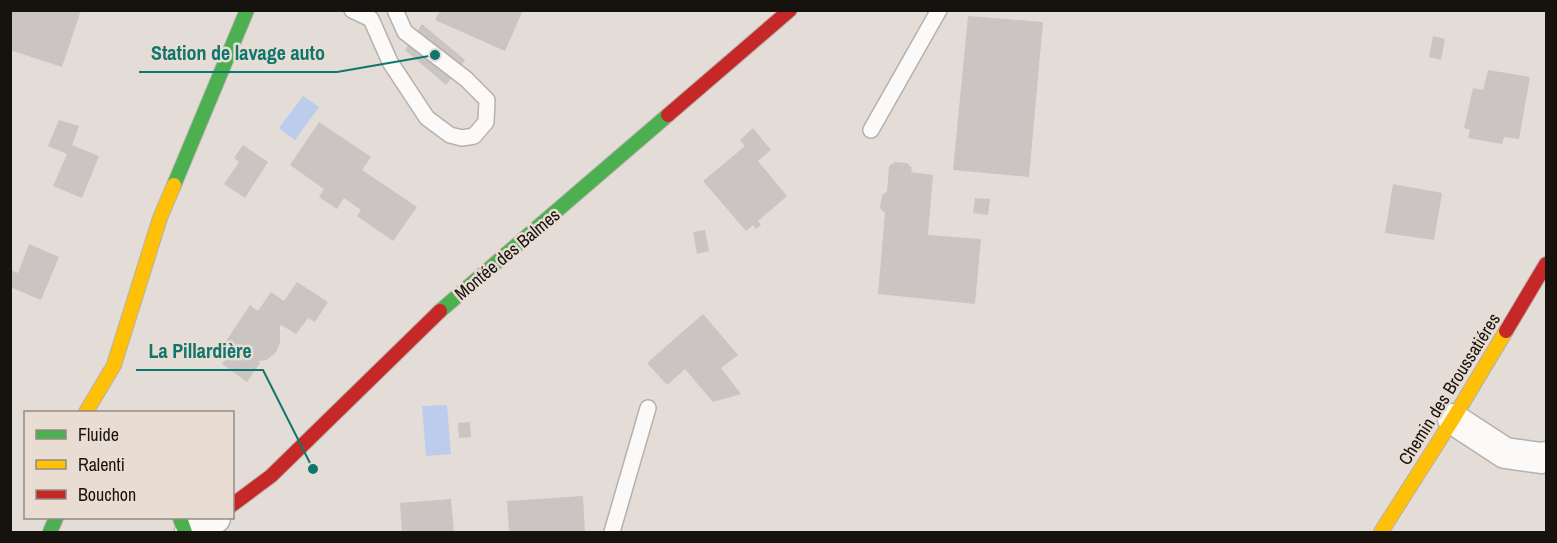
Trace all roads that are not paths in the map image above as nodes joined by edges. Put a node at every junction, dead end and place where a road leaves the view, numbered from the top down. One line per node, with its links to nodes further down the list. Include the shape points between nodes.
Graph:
1 (352, 10): 2 (lane, via 371,19 390,62 427,118 450,135 474,136 486,123 487,100 405,32)
2 (395, 10)
3 (790, 10): 14 (street, Montée des Balmes, via 442,309 271,476)
4 (939, 10): 6 (lane)
5 (246, 11): 8 (street, via 160,218)
6 (870, 130)
7 (1546, 264): 12 (street, Chemin des Broussatiéres)
8 (114, 364): 9 (street); 11 (street)
9 (115, 388)
10 (648, 408): 17 (lane)
11 (87, 411)
12 (1453, 419): 13 (street, via 1505,453); 18 (street, Chemin des Broussatiéres)
13 (1546, 457)
14 (234, 504)
15 (213, 519): 16 (street)
16 (190, 532)
17 (612, 532)
18 (1381, 532)

